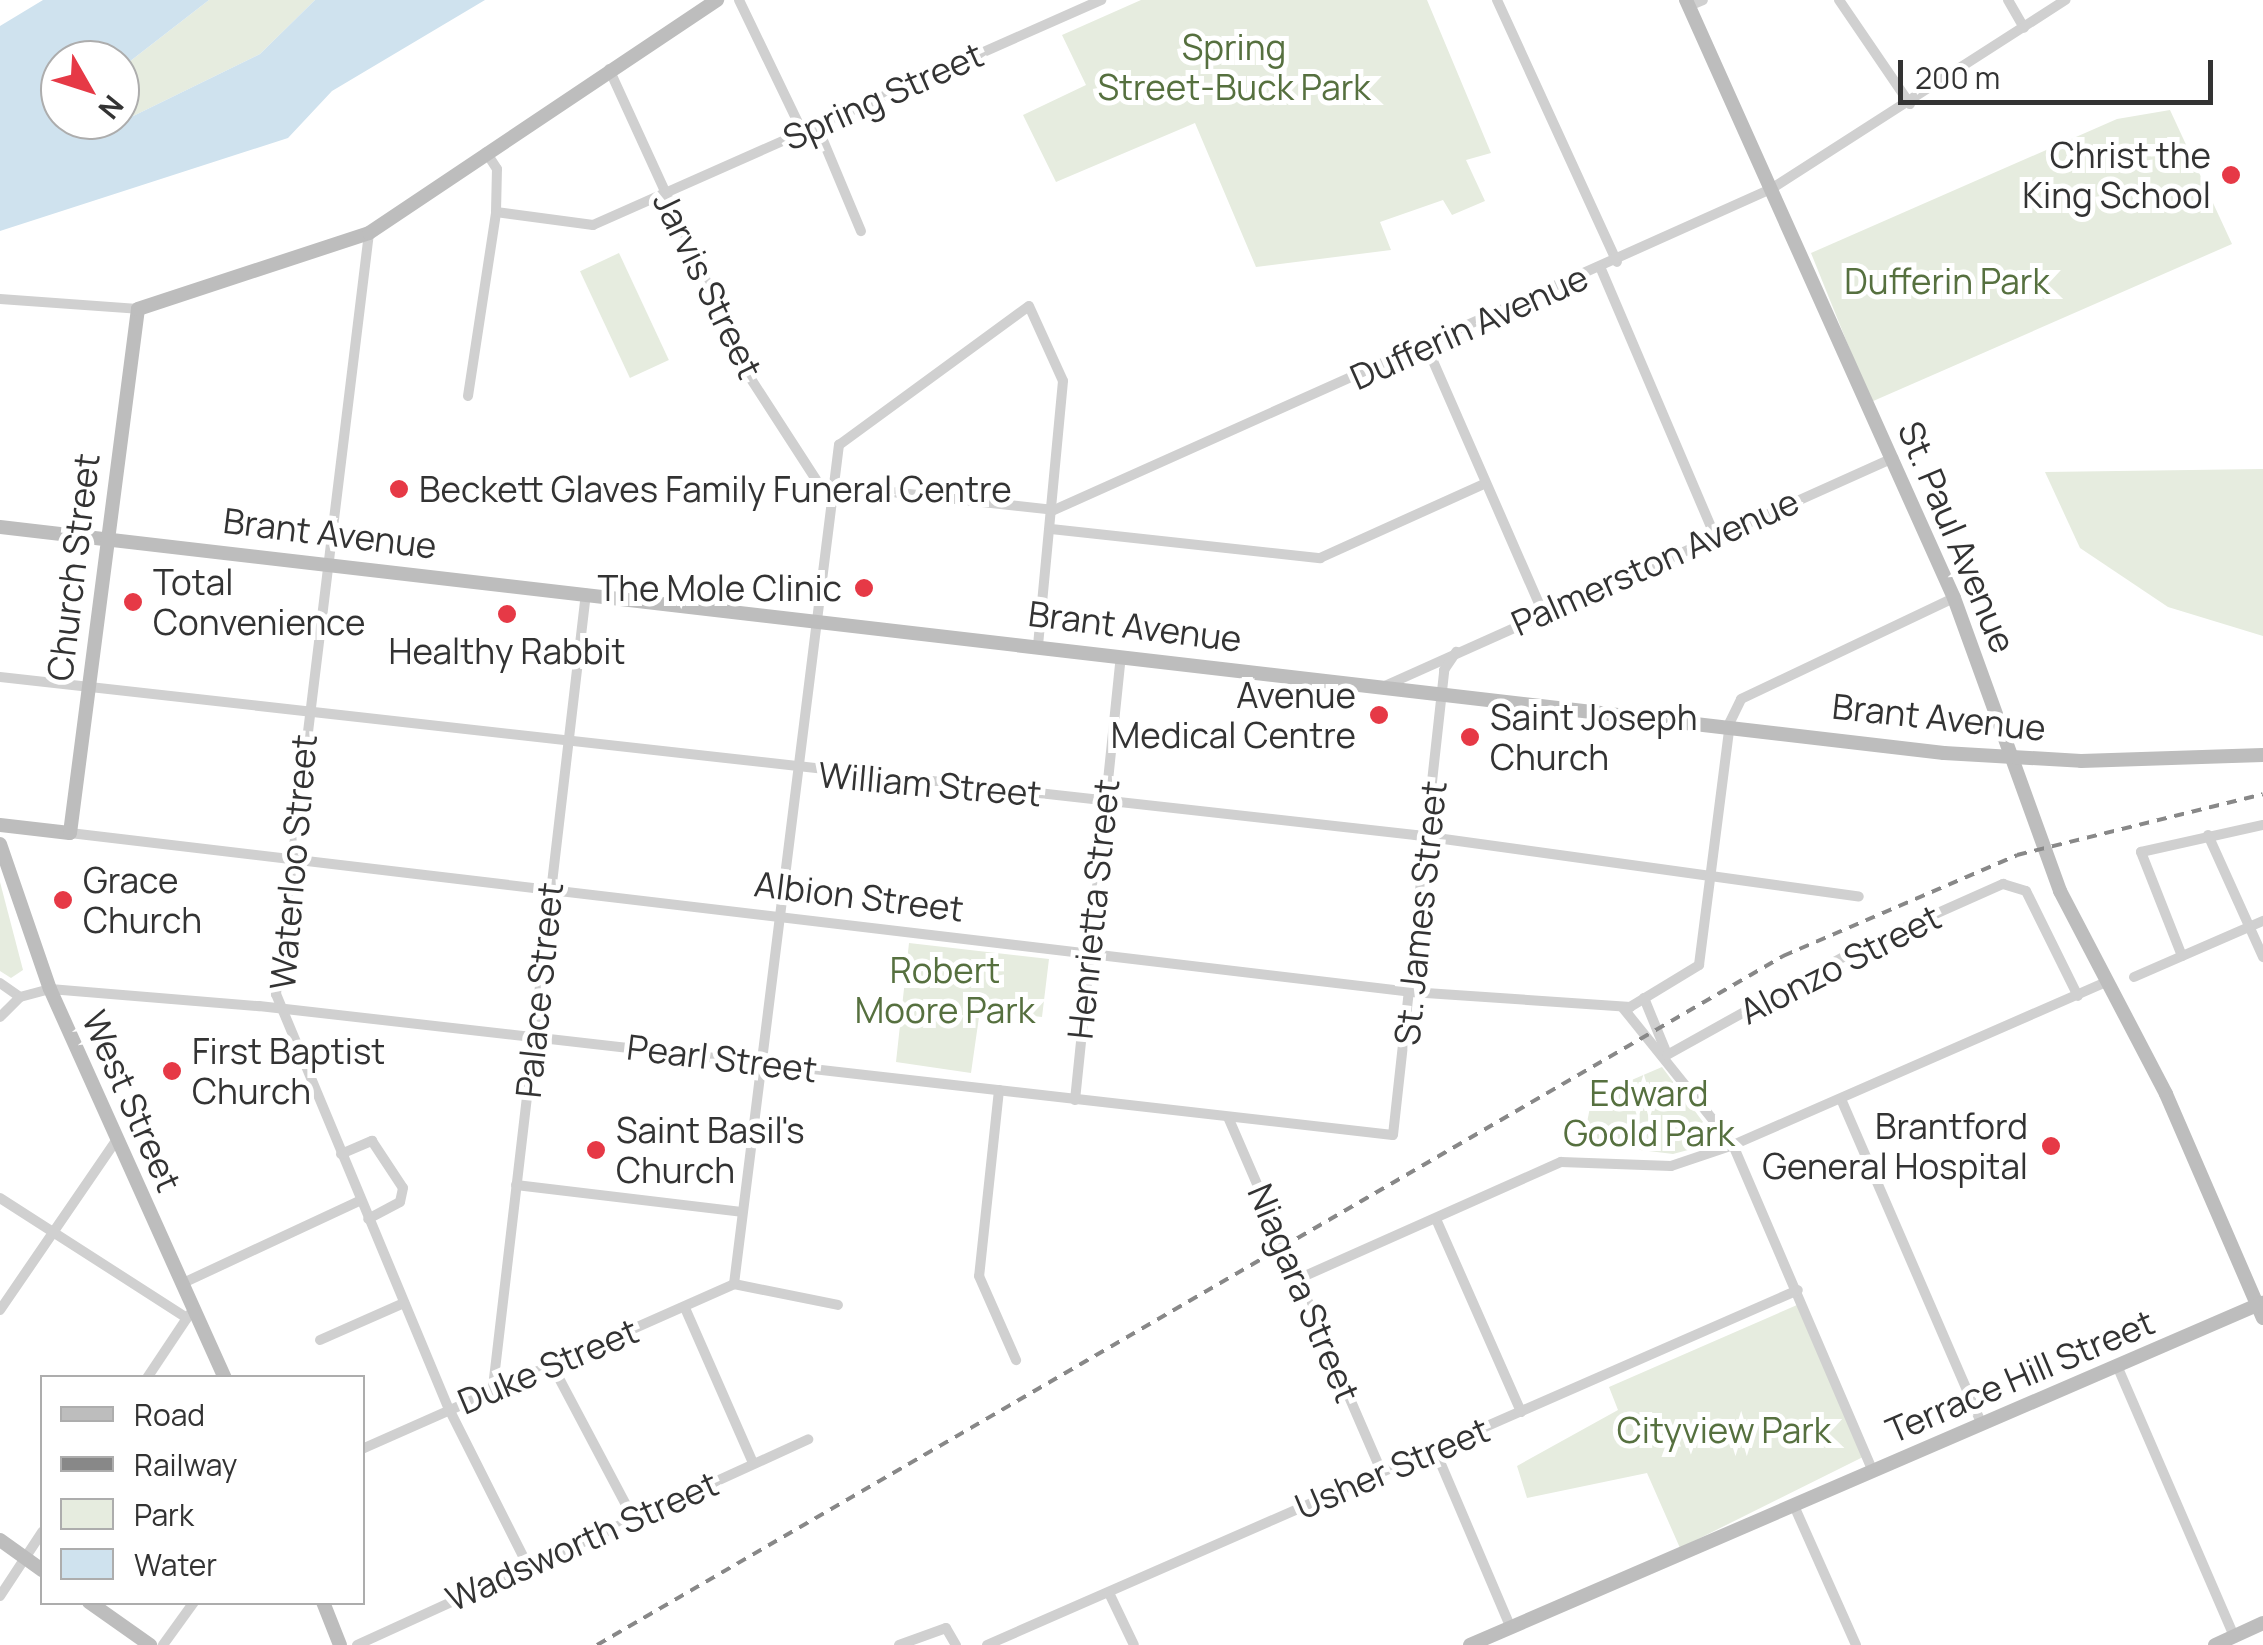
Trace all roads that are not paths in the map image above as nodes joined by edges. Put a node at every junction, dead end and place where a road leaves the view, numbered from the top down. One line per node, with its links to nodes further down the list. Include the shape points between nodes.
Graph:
1 (717, 0): 10 (main road)
2 (739, 0): 13 (street)
3 (1101, 0): 12 (street, Spring Street)
4 (1498, 0): 20 (street)
5 (1839, 0): 11 (street)
6 (2008, 0): 9 (street)
7 (2064, 0): 9 (street, Dufferin Avenue)
8 (1693, 2): 15 (main road, St. Paul Avenue)
9 (2024, 28): 11 (street, Dufferin Avenue)
10 (608, 68): 14 (main road); 16 (street, Jarvis Street)
11 (1910, 104): 15 (street, Dufferin Avenue)
12 (817, 126): 13 (street, Spring Street); 18 (street)
13 (802, 132): 16 (street, Spring Street)
14 (486, 152): 17 (street, via 497,169); 19 (main road)
15 (1771, 190): 20 (street, Dufferin Avenue); 26 (main road, St. Paul Avenue)
16 (664, 193): 17 (street, Spring Street, via 594,225); 28 (street, Jarvis Street, via 751,379)
17 (496, 212): 25 (street)
18 (861, 231)
19 (369, 233): 23 (main road); 34 (street, Waterloo Street)
20 (1617, 262): 21 (street, Dufferin Avenue)
21 (1601, 269): 24 (street, Dufferin Avenue); 32 (street)
22 (0, 299): 23 (street)
23 (138, 309): 33 (main road, Church Street)
24 (1426, 345): 27 (street); 29 (street, Dufferin Avenue)
25 (468, 396)
26 (1893, 458): 32 (street, Palmerston Avenue); 36 (main road, St. Paul Avenue)
27 (1482, 485): 31 (street, via 1320,558); 37 (street)
28 (828, 486): 29 (street, Dufferin Avenue); 29 (street, via 839,445 1029,306 1063,381); 38 (street)
29 (1054, 510): 31 (street)
30 (0, 526): 33 (main road, Brant Avenue)
31 (1051, 529): 39 (street)
32 (1715, 536): 37 (street, Palmerston Avenue)
33 (106, 538): 34 (main road, Brant Avenue); 44 (main road, Church Street)
34 (326, 563): 35 (main road, Brant Avenue); 46 (street, Waterloo Street)
35 (586, 593): 38 (main road, Brant Avenue); 48 (street, Palace Street)
36 (1954, 598): 47 (street, via 1758,686); 50 (main road, St. Paul Avenue)
37 (1542, 610): 40 (street, Palmerston Avenue)
38 (813, 618): 39 (main road, Brant Avenue); 51 (street)
39 (1038, 644): 41 (main road, Brant Avenue)
40 (1456, 652): 43 (street, Palmerston Avenue); 45 (street)
41 (1121, 658): 43 (main road, Brant Avenue); 52 (street, Henrietta Street)
42 (0, 678): 44 (street, William Street)
43 (1388, 685): 45 (main road, Brant Avenue)
44 (90, 688): 46 (street, William Street); 55 (main road, Church Street)
45 (1443, 691): 47 (main road, Brant Avenue); 57 (street, St. James Street)
46 (307, 716): 48 (street, William Street); 59 (street, Waterloo Street)
47 (1730, 722): 50 (main road, Brant Avenue); 60 (street)
48 (566, 746): 51 (street, William Street); 61 (street, Palace Street)
49 (2263, 755): 50 (main road, Brant Avenue)
50 (2014, 758): 70 (main road, St. Paul Avenue, via 2060,891)
51 (796, 772): 52 (street, William Street); 63 (street)
52 (1102, 799): 57 (street, William Street); 66 (street, Henrietta Street)
53 (0, 825): 55 (main road, Albion Street)
54 (2263, 825): 56 (street)
55 (70, 833): 59 (street, Albion Street)
56 (2208, 835): 65 (street); 67 (street, via 2141,852)
57 (1427, 836): 60 (street, William Street); 73 (street, St. James Street)
58 (0, 844): 72 (main road, West Street)
59 (293, 860): 61 (street, Albion Street); 78 (street, Waterloo Street)
60 (1715, 872): 62 (street, William Street); 76 (street, Albion Street, via 1700,965)
61 (549, 891): 63 (street, Albion Street); 80 (street, Palace Street)
62 (1859, 897)
63 (779, 915): 66 (street, Albion Street); 82 (street)
64 (2263, 922): 65 (street)
65 (2250, 928): 67 (street); 68 (street)
66 (1085, 954): 73 (street, Albion Street); 85 (street, Henrietta Street)
67 (2182, 956): 69 (street)
68 (2263, 957)
69 (2134, 977)
70 (2108, 981): 74 (street); 105 (main road, St. Paul Avenue)
71 (0, 983): 75 (street)
72 (50, 989): 75 (street, Pearl Street); 78 (street, Pearl Street); 88 (main road, West Street)
73 (1411, 992): 77 (street, Albion Street); 87 (street, St. James Street)
74 (2078, 996): 81 (street, Alonzo Street, via 2016,882 1859,948); 84 (street)
75 (20, 997): 79 (street)
76 (1644, 998): 77 (street, Albion Street); 81 (street)
77 (1622, 1008): 81 (street)
78 (280, 1009): 80 (street, Pearl Street); 90 (street, Waterloo Street)
79 (0, 1016)
80 (534, 1037): 82 (street, Pearl Street); 91 (street, Palace Street)
81 (1667, 1054): 89 (street)
82 (758, 1062): 83 (street, Pearl Street); 94 (street)
83 (999, 1090): 85 (street, Pearl Street); 109 (street, via 979,1276)
84 (1841, 1099): 89 (street); 117 (street)
85 (1075, 1100): 86 (street, Pearl Street)
86 (1228, 1117): 87 (street, Pearl Street); 98 (street, Niagara Street)
87 (1394, 1134)
88 (116, 1139): 97 (street); 99 (main road, West Street)
89 (1733, 1144): 96 (street, via 1671,1166 1562,1162); 101 (street)
90 (341, 1154): 93 (street, Waterloo Street); 95 (street, via 372,1141 403,1188 400,1202)
91 (516, 1186): 94 (street); 114 (street, Palace Street)
92 (0, 1198): 97 (street)
93 (359, 1200): 95 (street, Waterloo Street); 99 (street)
94 (740, 1212): 100 (street)
95 (368, 1219): 102 (street, Waterloo Street)
96 (1436, 1219): 98 (street); 116 (street)
97 (53, 1232): 106 (street); 107 (street)
98 (1298, 1279): 122 (street, Niagara Street)
99 (181, 1284): 107 (main road, West Street)
100 (734, 1284): 103 (street); 104 (street, Duke Street)
101 (1798, 1290): 116 (street, Usher Street); 123 (street)
102 (404, 1303): 108 (street); 115 (street, Waterloo Street)
103 (838, 1304)
104 (684, 1308): 110 (street, Duke Street); 121 (street)
105 (2261, 1309): 111 (main road, Terrace Hill Street)
106 (0, 1310)
107 (189, 1314): 112 (street); 113 (main road, West Street)
108 (320, 1340)
109 (1016, 1360)
110 (552, 1364): 114 (street, Duke Street); 125 (street)
111 (2118, 1368): 117 (main road, Terrace Hill Street); 138 (street)
112 (149, 1375)
113 (222, 1375)
114 (493, 1387): 115 (street, Duke Street)
115 (449, 1409): 119 (street, Duke Street); 129 (street, Waterloo Street)
116 (1521, 1412): 120 (street, Usher Street)
117 (1982, 1425): 123 (main road, Terrace Hill Street)
118 (808, 1439): 121 (street, Wadsworth Street)
119 (365, 1447)
120 (1435, 1450): 122 (street, Usher Street); 137 (street)
121 (753, 1463): 125 (street, Wadsworth Street)
122 (1380, 1469): 131 (street, Usher Street)
123 (1874, 1471): 124 (main road, Terrace Hill Street)
124 (1795, 1508): 137 (main road, Terrace Hill Street); 148 (street)
125 (632, 1516): 129 (street, Wadsworth Street)
126 (40, 1535): 128 (street)
127 (0, 1540): 128 (main road)
128 (26, 1558): 130 (main road); 132 (street)
129 (526, 1562): 142 (street, Wadsworth Street)
130 (40, 1568)
131 (1110, 1595): 145 (street, Usher Street); 146 (street)
132 (0, 1596)
133 (93, 1605): 139 (main road)
134 (192, 1605): 140 (street)
135 (325, 1605): 141 (main road)
136 (2263, 1624): 138 (main road)
137 (1510, 1628): 147 (main road, Terrace Hill Street)
138 (2234, 1636): 149 (main road)
139 (150, 1645)
140 (164, 1645)
141 (340, 1645)
142 (357, 1645)
143 (899, 1645): 144 (street, via 952,1631)
144 (956, 1645)
145 (988, 1645)
146 (1134, 1645)
147 (1470, 1645)
148 (1856, 1645)
149 (2215, 1645)

